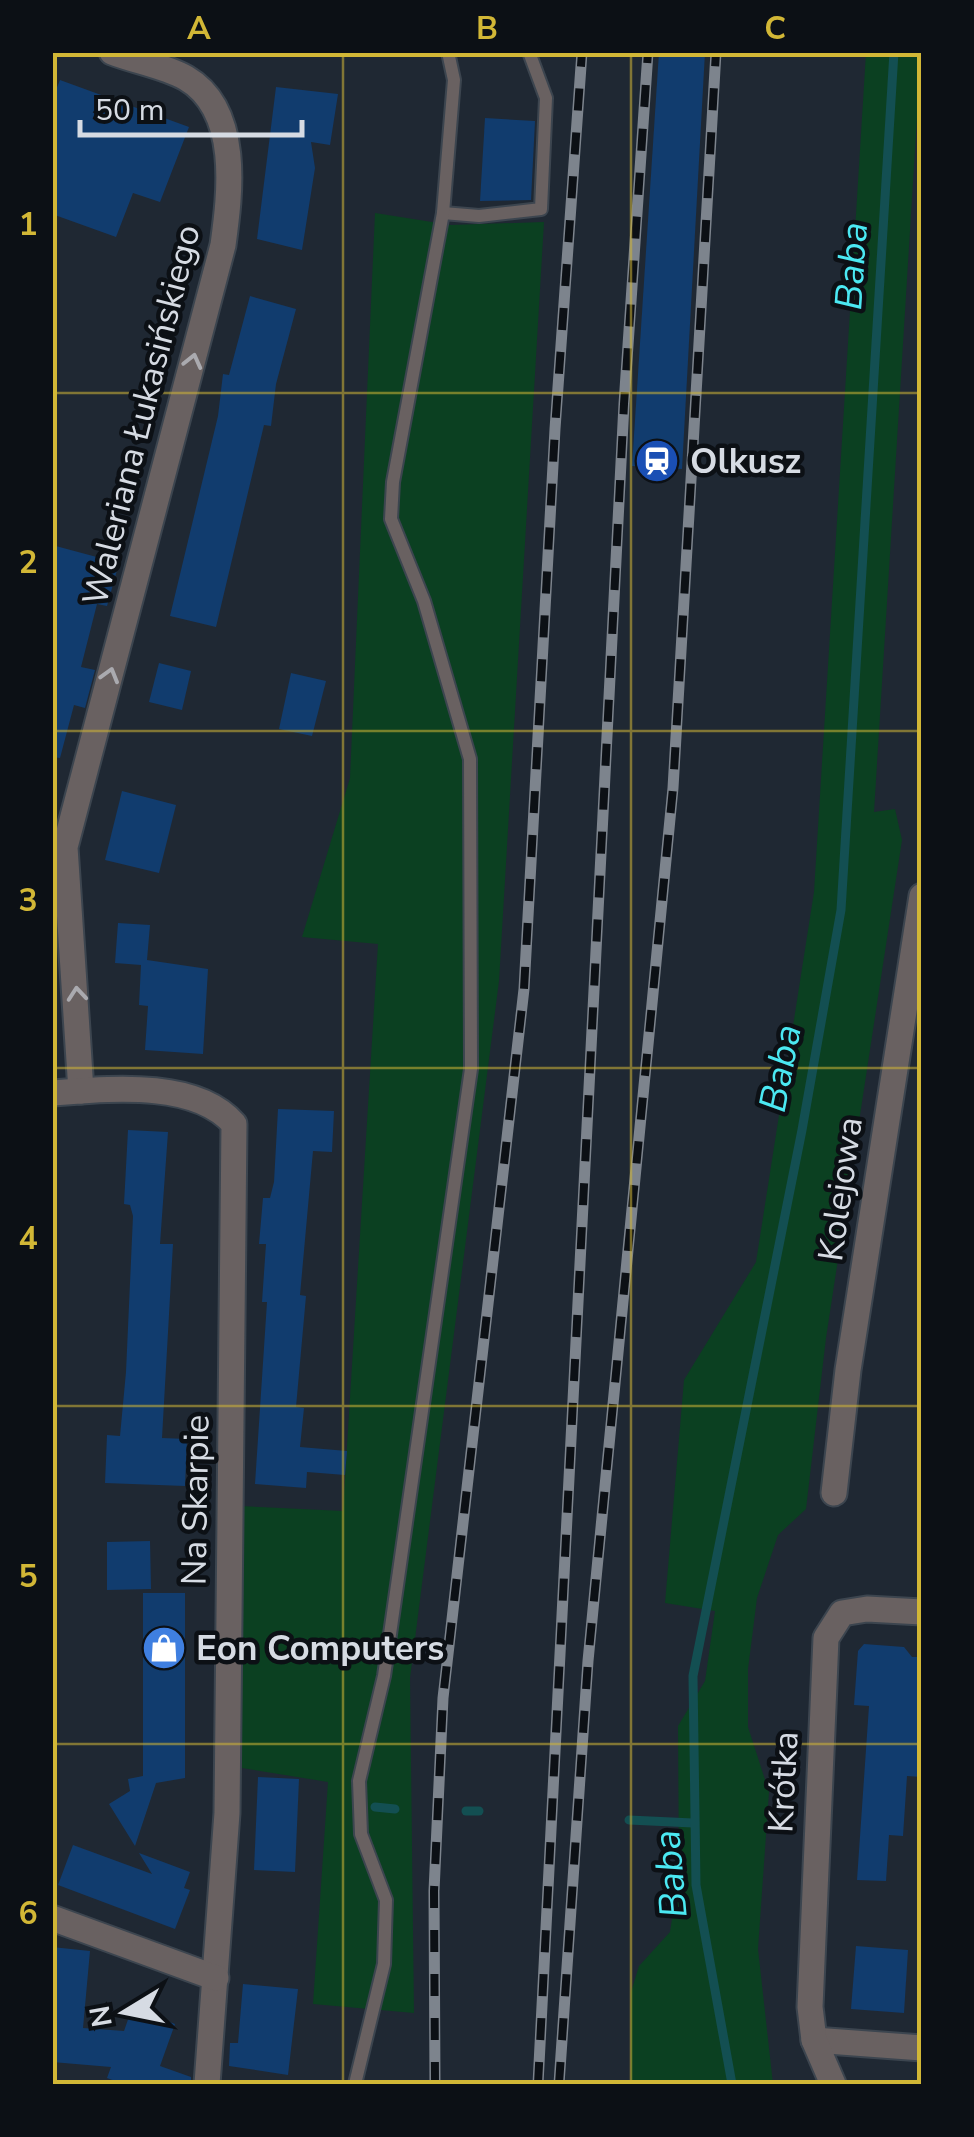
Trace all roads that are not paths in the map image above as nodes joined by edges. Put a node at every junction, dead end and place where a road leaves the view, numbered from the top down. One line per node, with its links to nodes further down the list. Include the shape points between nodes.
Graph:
1 (112, 52): 8 (street, Waleriana Łukasińskiego, one-way to 1, via 65,847 218,264 230,187 226,144 204,94 186,78)
2 (448, 52): 5 (lane)
3 (462, 52): 5 (lane)
4 (529, 52): 6 (lane, via 546,98 541,209)
5 (454, 80): 6 (lane)
6 (443, 213): 17 (lane, via 391,519 424,601 470,759 471,1069 384,1676 359,1781 361,1834 386,1900 384,1964)
7 (922, 896): 10 (street, Kolejowa)
8 (88, 1091): 9 (street); 13 (street, Na Skarpie, via 151,1092 208,1103 234,1124 227,1814)
9 (52, 1094)
10 (834, 1493)
11 (922, 1612): 14 (street, Krótka, via 842,1613 826,1638 810,1925)
12 (52, 1918): 13 (street)
13 (216, 1978): 16 (street, Na Skarpie)
14 (814, 2040): 15 (street); 18 (street)
15 (922, 2048)
16 (207, 2084)
17 (356, 2084)
18 (832, 2084)

